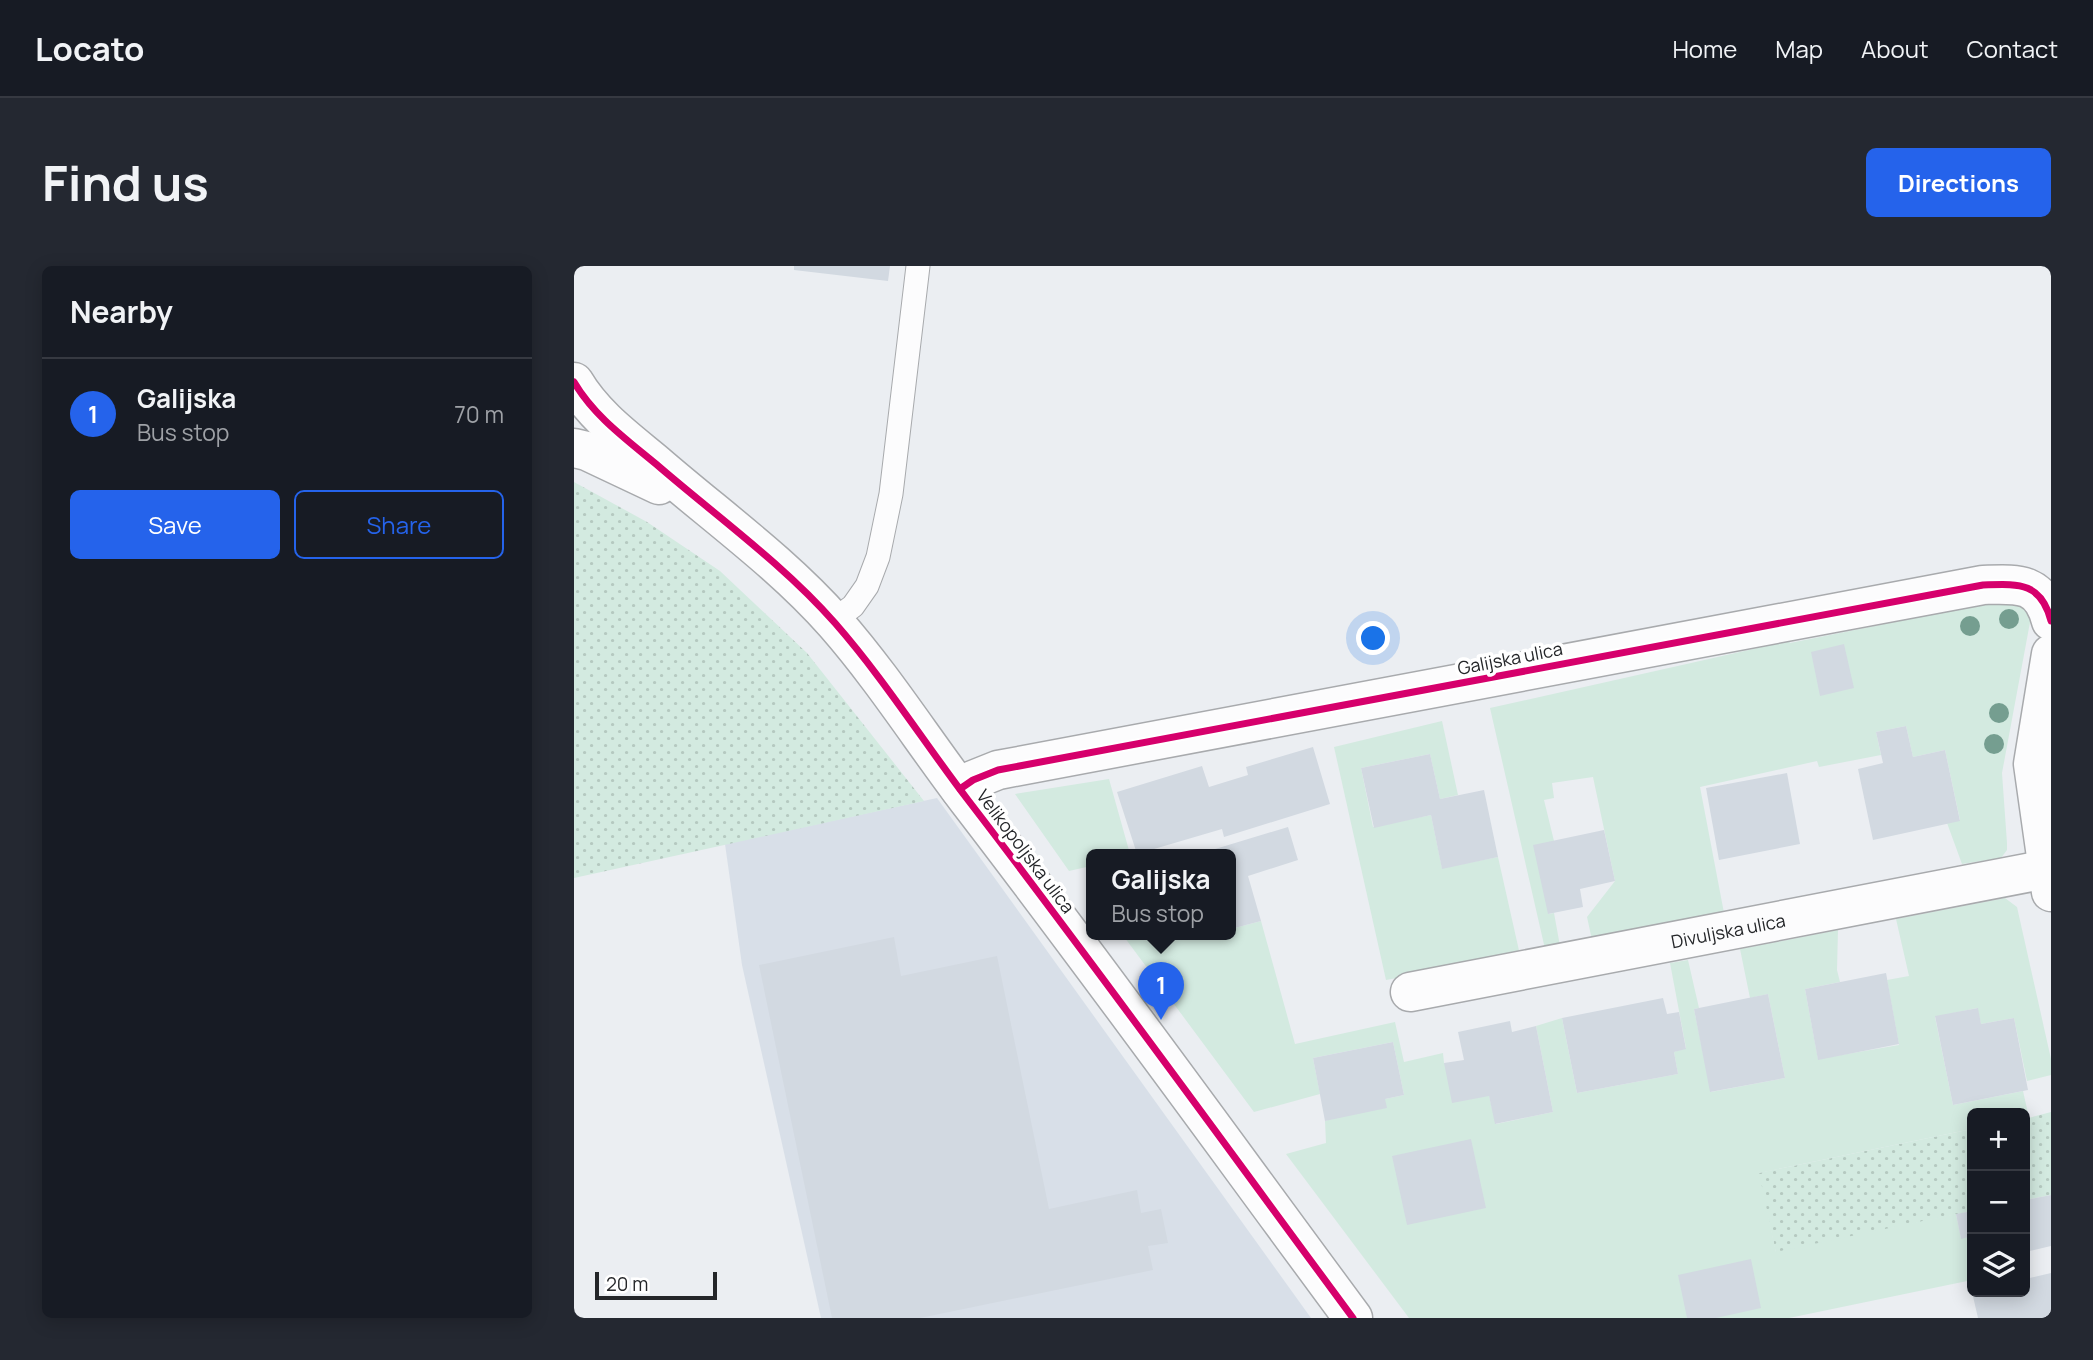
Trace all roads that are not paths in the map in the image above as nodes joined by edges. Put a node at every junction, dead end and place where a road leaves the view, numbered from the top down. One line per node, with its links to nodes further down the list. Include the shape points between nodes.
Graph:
1 (918, 266): 5 (lane, via 891,494 877,557 867,586 853,606)
2 (574, 382): 4 (street, Velikopoljska ulica, via 605,421)
3 (574, 447): 4 (street, Velikopoljska ulica)
4 (706, 507): 5 (street, Velikopoljska ulica, via 743,535)
5 (833, 621): 9 (street, Velikopoljska ulica, via 882,679)
6 (2051, 621): 9 (street, Galijska ulica, via 2048,607 2036,592 2017,584 1983,586 998,769)
7 (2051, 654): 8 (street)
8 (2042, 762): 10 (street)
9 (960, 789): 12 (street, Velikopoljska ulica)
10 (2049, 881): 11 (street, Divuljska ulica)
11 (1410, 992)
12 (1353, 1318)

